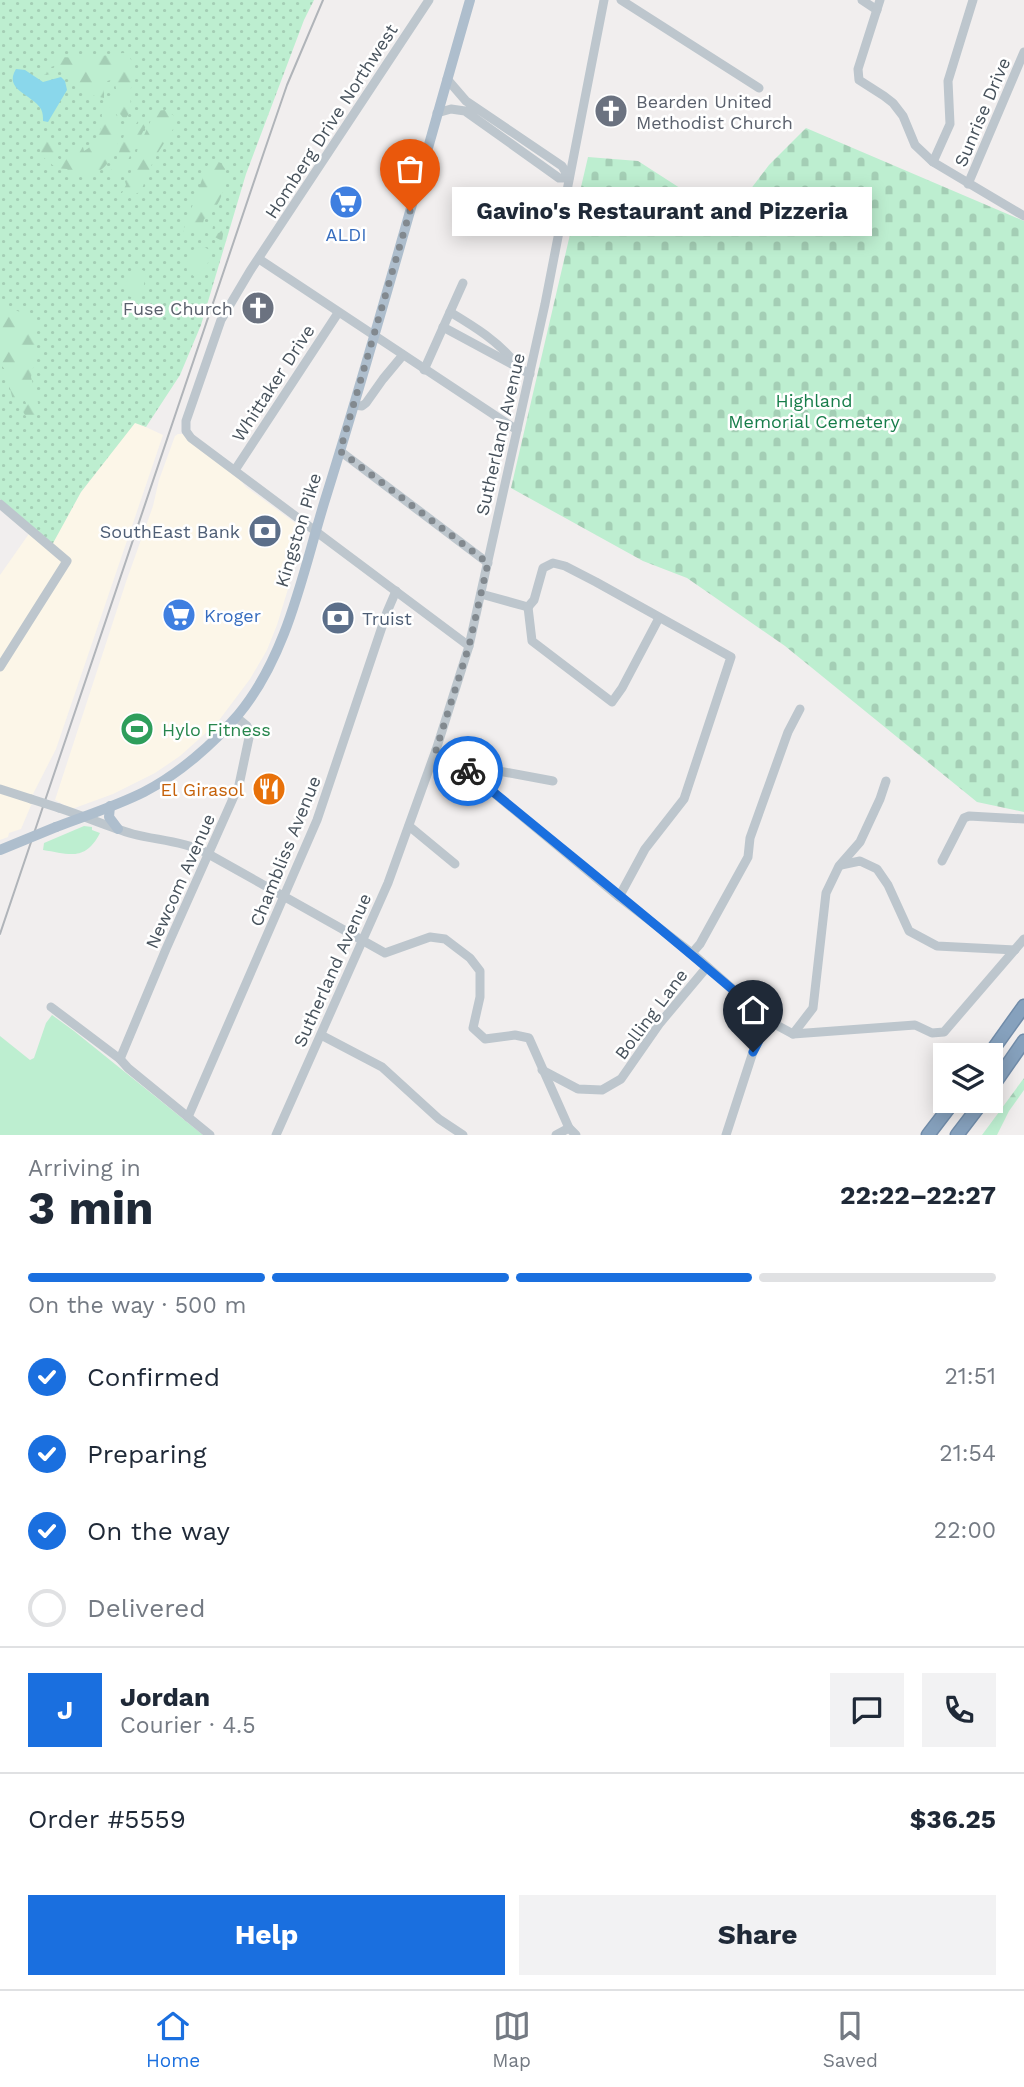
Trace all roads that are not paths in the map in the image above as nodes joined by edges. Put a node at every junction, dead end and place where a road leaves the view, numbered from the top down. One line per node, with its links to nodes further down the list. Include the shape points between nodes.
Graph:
1 (429, 0): 16 (street, Homberg Drive Northwest)
2 (470, 0): 9 (main road, Kingston Pike)
3 (604, 0): 13 (street, Sutherland Avenue)
4 (621, 0): 10 (street)
5 (862, 0): 7 (street)
6 (973, 0): 12 (street, via 948,81 950,124)
7 (878, 5): 12 (street, via 857,75 900,111 915,145)
8 (1024, 52): 14 (street, Sunrise Drive)
9 (447, 79): 11 (main road, Kingston Pike); 13 (street, via 466,101 562,166)
10 (759, 88)
11 (438, 113): 13 (street, via 458,108 465,111 559,178); 21 (main road, Kingston Pike)
12 (933, 162): 14 (street)
13 (569, 178): 25 (street, Sutherland Avenue)
14 (968, 184): 15 (street)
15 (1024, 216)
16 (259, 259): 19 (street); 29 (street, Homberg Drive Northwest, via 221,320 186,421 191,438)
17 (463, 283): 18 (street)
18 (450, 312): 20 (street); 23 (street, via 488,335)
19 (338, 313): 21 (street); 29 (street, Whittaker Drive)
20 (443, 327): 23 (street); 24 (street)
21 (374, 337): 22 (street); 26 (main road, Kingston Pike)
22 (403, 355): 24 (street); 26 (street, via 366,403)
23 (520, 368): 25 (street)
24 (424, 370): 27 (street)
25 (530, 374): 27 (street, Sutherland Avenue)
26 (354, 405): 28 (main road, Kingston Pike)
27 (517, 430): 32 (street, Sutherland Avenue)
28 (340, 451): 31 (main road, Kingston Pike); 32 (street)
29 (235, 470): 31 (street, Homberg Drive Northwest)
30 (0, 504): 38 (street, via 67,561)
31 (316, 532): 33 (street, Homberg Drive Northwest); 40 (main road, Kingston Pike, via 285,630)
32 (488, 563): 34 (street, Sutherland Avenue)
33 (396, 592): 37 (street, Homberg Drive Northwest); 56 (street, Chambliss Avenue, via 317,820)
34 (481, 594): 35 (street); 37 (street, Sutherland Avenue)
35 (528, 607): 36 (street, via 543,568 553,563); 36 (street, via 532,641 612,702)
36 (659, 618): 57 (street, via 731,657 684,799 645,849)
37 (469, 646): 41 (street, Sutherland Avenue)
38 (1, 662)
39 (800, 709): 61 (street, via 750,838 748,857)
40 (236, 717): 46 (main road, Kingston Pike, via 174,773); 52 (street, Newcom Avenue, via 247,726 250,737 239,785)
41 (436, 750): 42 (street); 49 (street, Sutherland Avenue)
42 (466, 769): 44 (street); 57 (street)
43 (886, 780): 55 (street, via 860,842)
44 (553, 781)
45 (0, 789): 47 (street, bridge)
46 (110, 806): 47 (main road, Kingston Pike); 50 (main road, via 109,817)
47 (85, 816): 50 (street); 51 (main road, Kingston Pike, bridge)
48 (1024, 819): 53 (street, via 964,818)
49 (409, 826): 54 (street); 59 (street, Sutherland Avenue)
50 (118, 829): 52 (street)
51 (0, 850)
52 (208, 853): 56 (street); 70 (street, Newcom Avenue)
53 (942, 861)
54 (455, 863)
55 (839, 866): 60 (street, via 860,861 877,869 909,931 937,946); 66 (street, via 826,893 813,1008)
56 (284, 897): 59 (street); 75 (street, Chambliss Avenue)
57 (620, 897): 61 (street)
58 (1024, 939): 60 (street)
59 (362, 940): 67 (street, Sutherland Avenue); 71 (street, via 385,953 430,937 445,939 480,971 473,1028 485,1039 529,1038)
60 (1014, 951): 66 (street, via 944,1032 932,1033 915,1025)
61 (692, 953): 62 (street)
62 (707, 967): 65 (street); 71 (street, Bolling Lane, via 621,1079 602,1090 578,1089)
63 (1024, 1006): 69 (highway)
64 (51, 1007): 70 (street)
65 (769, 1021): 66 (street); 82 (street, via 753,1052)
66 (793, 1034)
67 (321, 1035): 78 (street, Sutherland Avenue); 79 (street, via 382,1068)
68 (1024, 1041): 72 (highway)
69 (998, 1043)
70 (120, 1059): 75 (street)
71 (542, 1070): 76 (street)
72 (1003, 1071)
73 (945, 1113): 83 (highway)
74 (974, 1113): 84 (highway)
75 (188, 1117): 77 (street)
76 (569, 1128): 80 (street); 81 (street)
77 (210, 1135)
78 (276, 1135)
79 (463, 1135)
80 (556, 1135)
81 (576, 1135)
82 (726, 1135)
83 (928, 1135)
84 (957, 1135)

